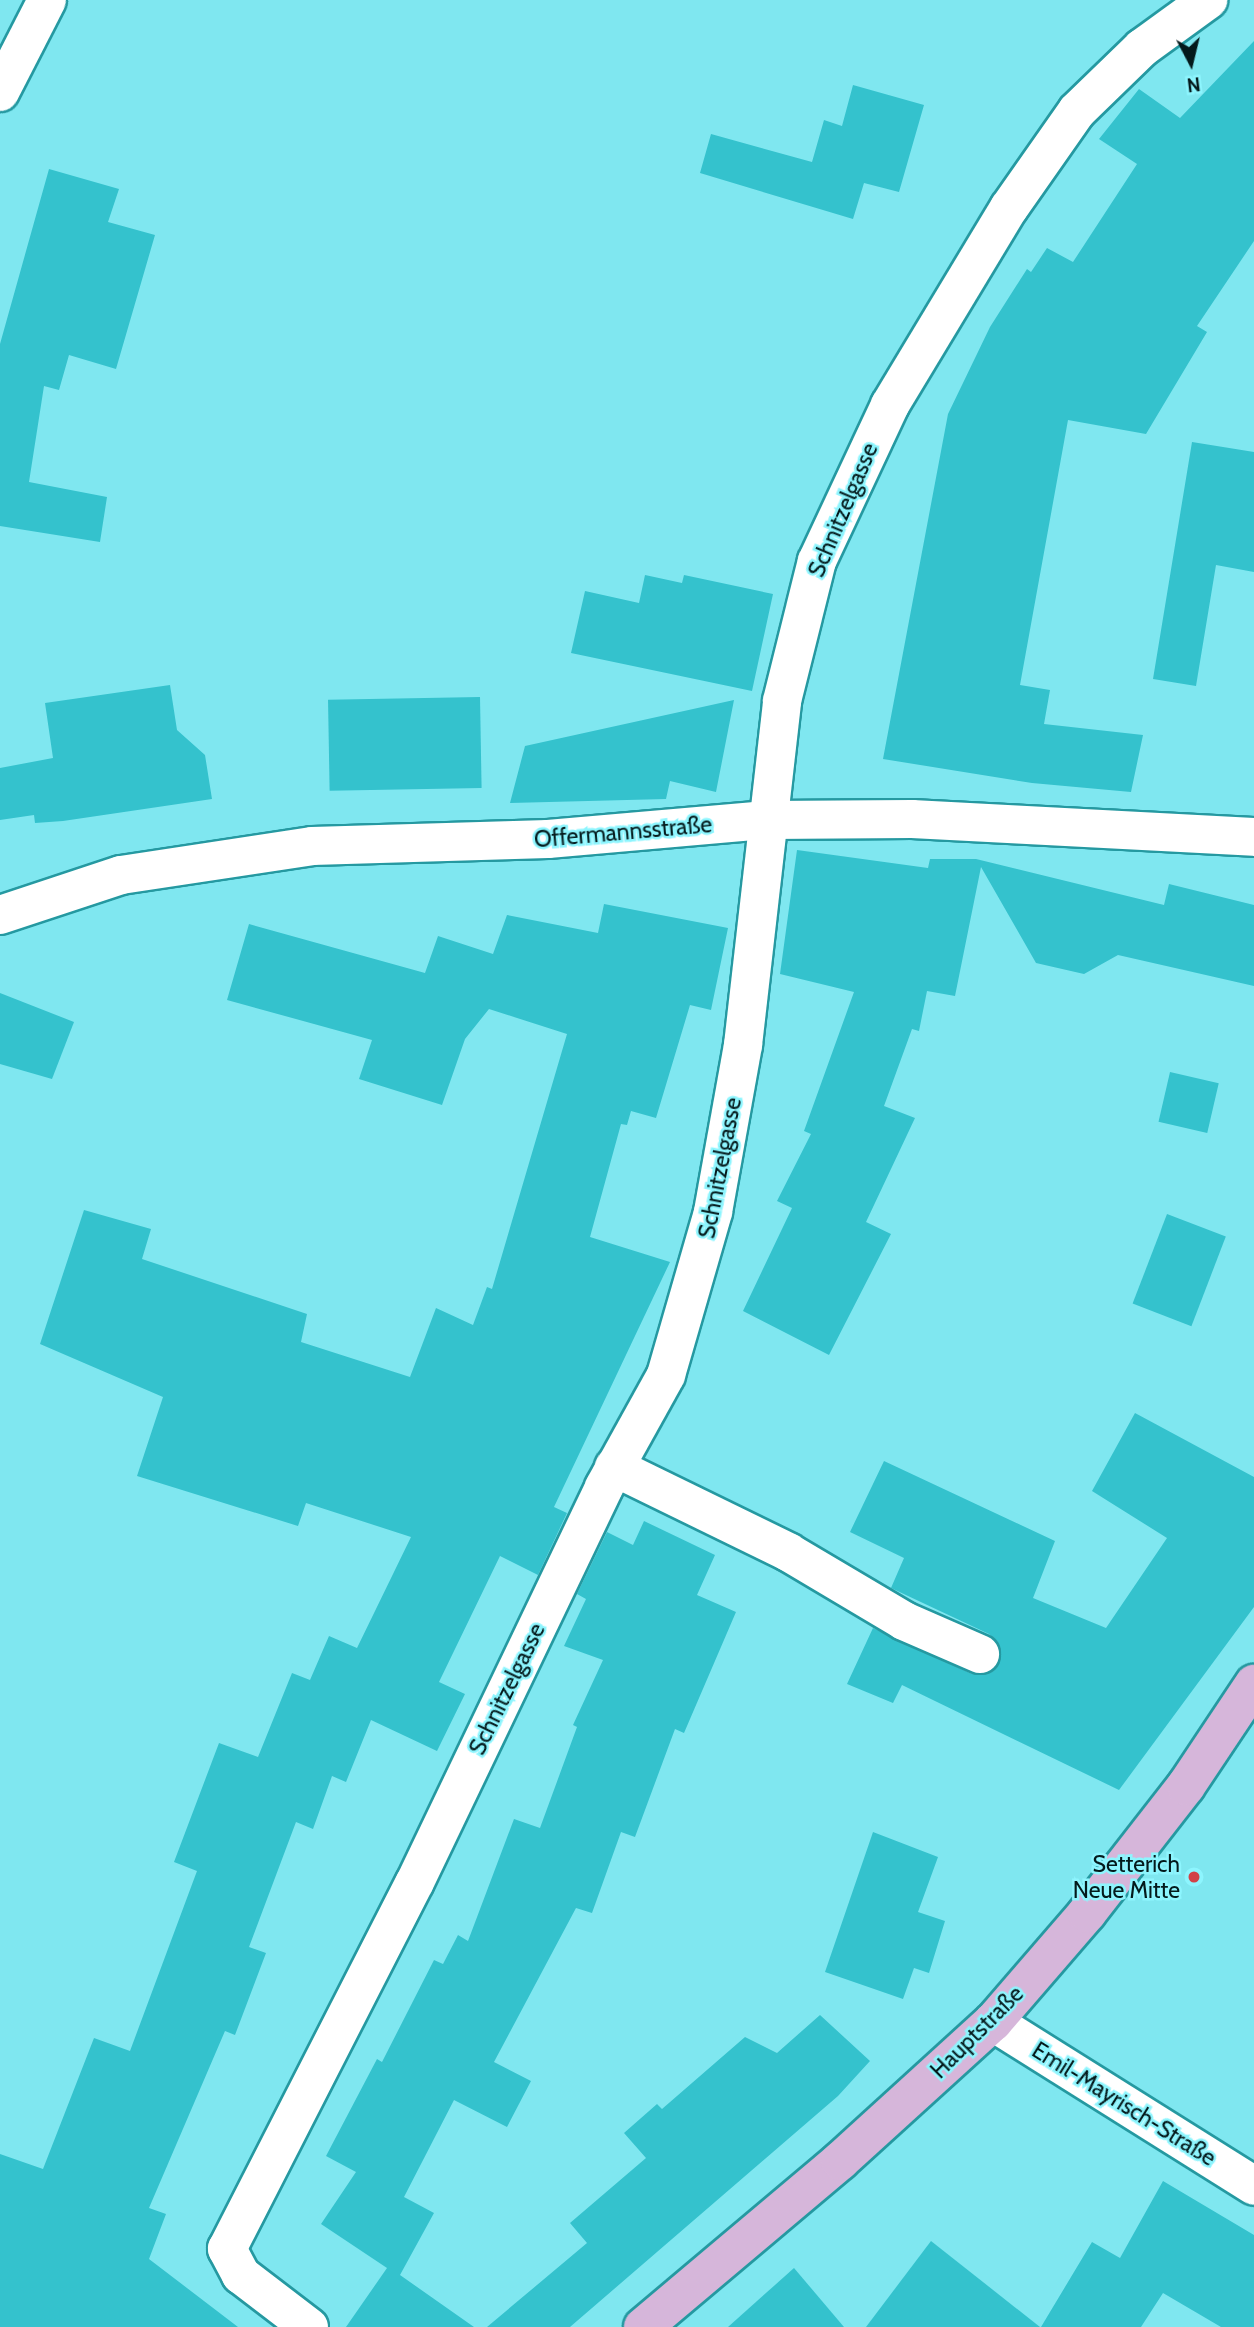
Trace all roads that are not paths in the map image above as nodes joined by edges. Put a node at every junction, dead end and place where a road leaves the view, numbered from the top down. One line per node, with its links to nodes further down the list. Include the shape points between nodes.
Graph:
1 (47, 0): 3 (street)
2 (1208, 0): 4 (street, Schnitzelgasse, via 1142,48 1077,111 1009,208 890,405 817,561 782,701)
3 (0, 92)
4 (767, 820): 5 (street, Offermannsstraße, via 912,820); 6 (street, Offermannsstraße, via 548,839 312,846 121,875); 7 (street, Schnitzelgasse, via 743,1045 713,1212 666,1375)
5 (1254, 837)
6 (0, 915)
7 (614, 1467): 8 (street, via 788,1552 904,1621); 12 (street, Schnitzelgasse, via 415,1882 226,2249 242,2275)
8 (980, 1654)
9 (1254, 1684): 10 (main road, Hauptstraße, via 1186,1786 1087,1913)
10 (993, 2022): 11 (street, Emil-Mayrisch-Straße); 13 (main road, Hauptstraße, via 840,2161)
11 (1254, 2186)
12 (309, 2327)
13 (643, 2327)

